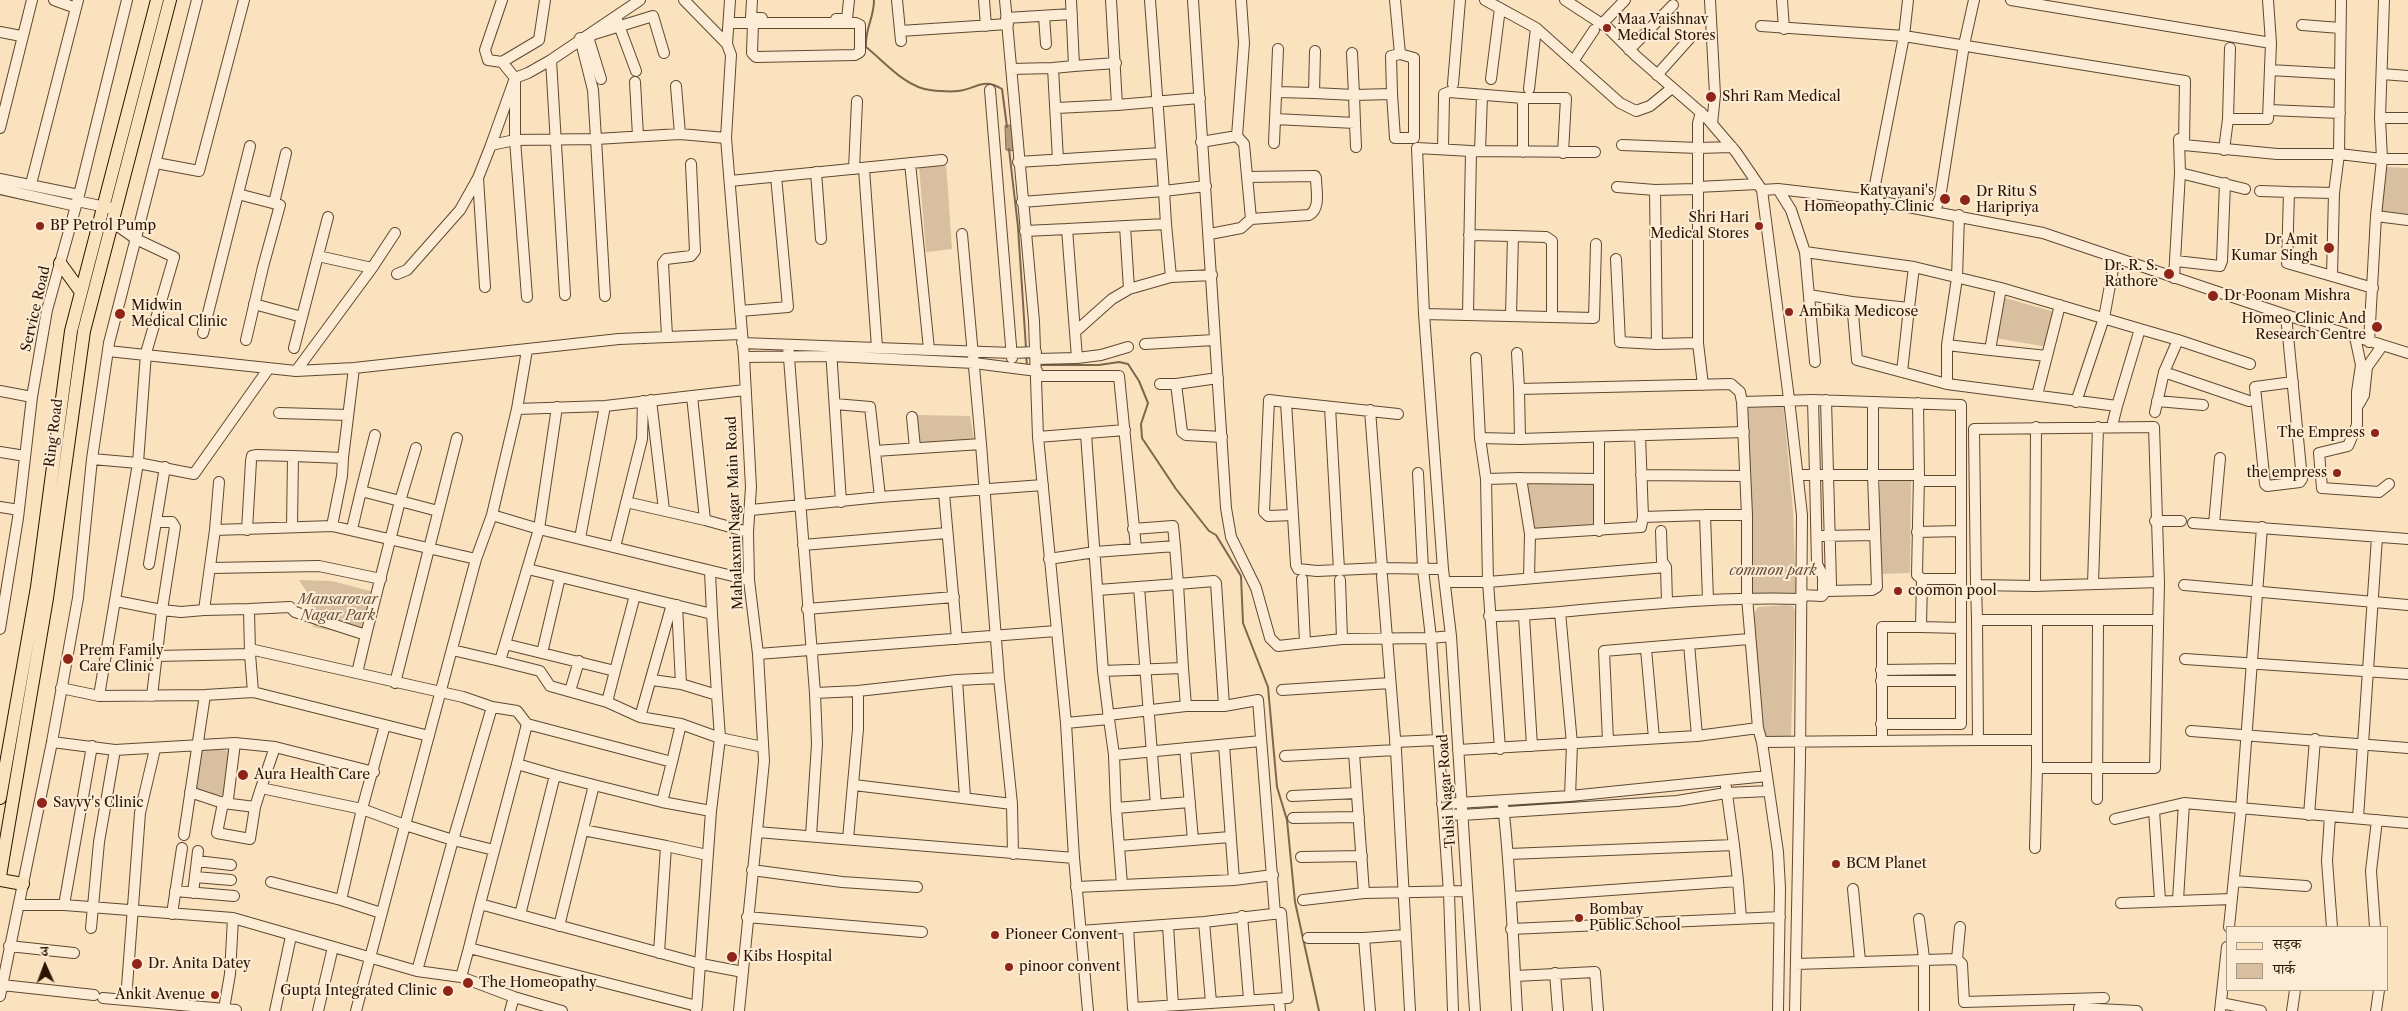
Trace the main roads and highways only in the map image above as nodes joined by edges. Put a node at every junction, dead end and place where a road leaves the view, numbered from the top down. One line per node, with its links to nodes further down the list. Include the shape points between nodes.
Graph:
1 (157, 0): 3 (main road, Ring Road)
2 (170, 0): 3 (main road, Ring Road)
3 (110, 208): 5 (main road, Ring Road); 7 (main road, Ring Road, via 112,222 76,374 47,598)
4 (60, 263): 5 (main road)
5 (81, 292): 6 (main road, Ring Road, via 71,331 37,587)
6 (0, 798)
7 (0, 878): 8 (main road)
8 (23, 884)

